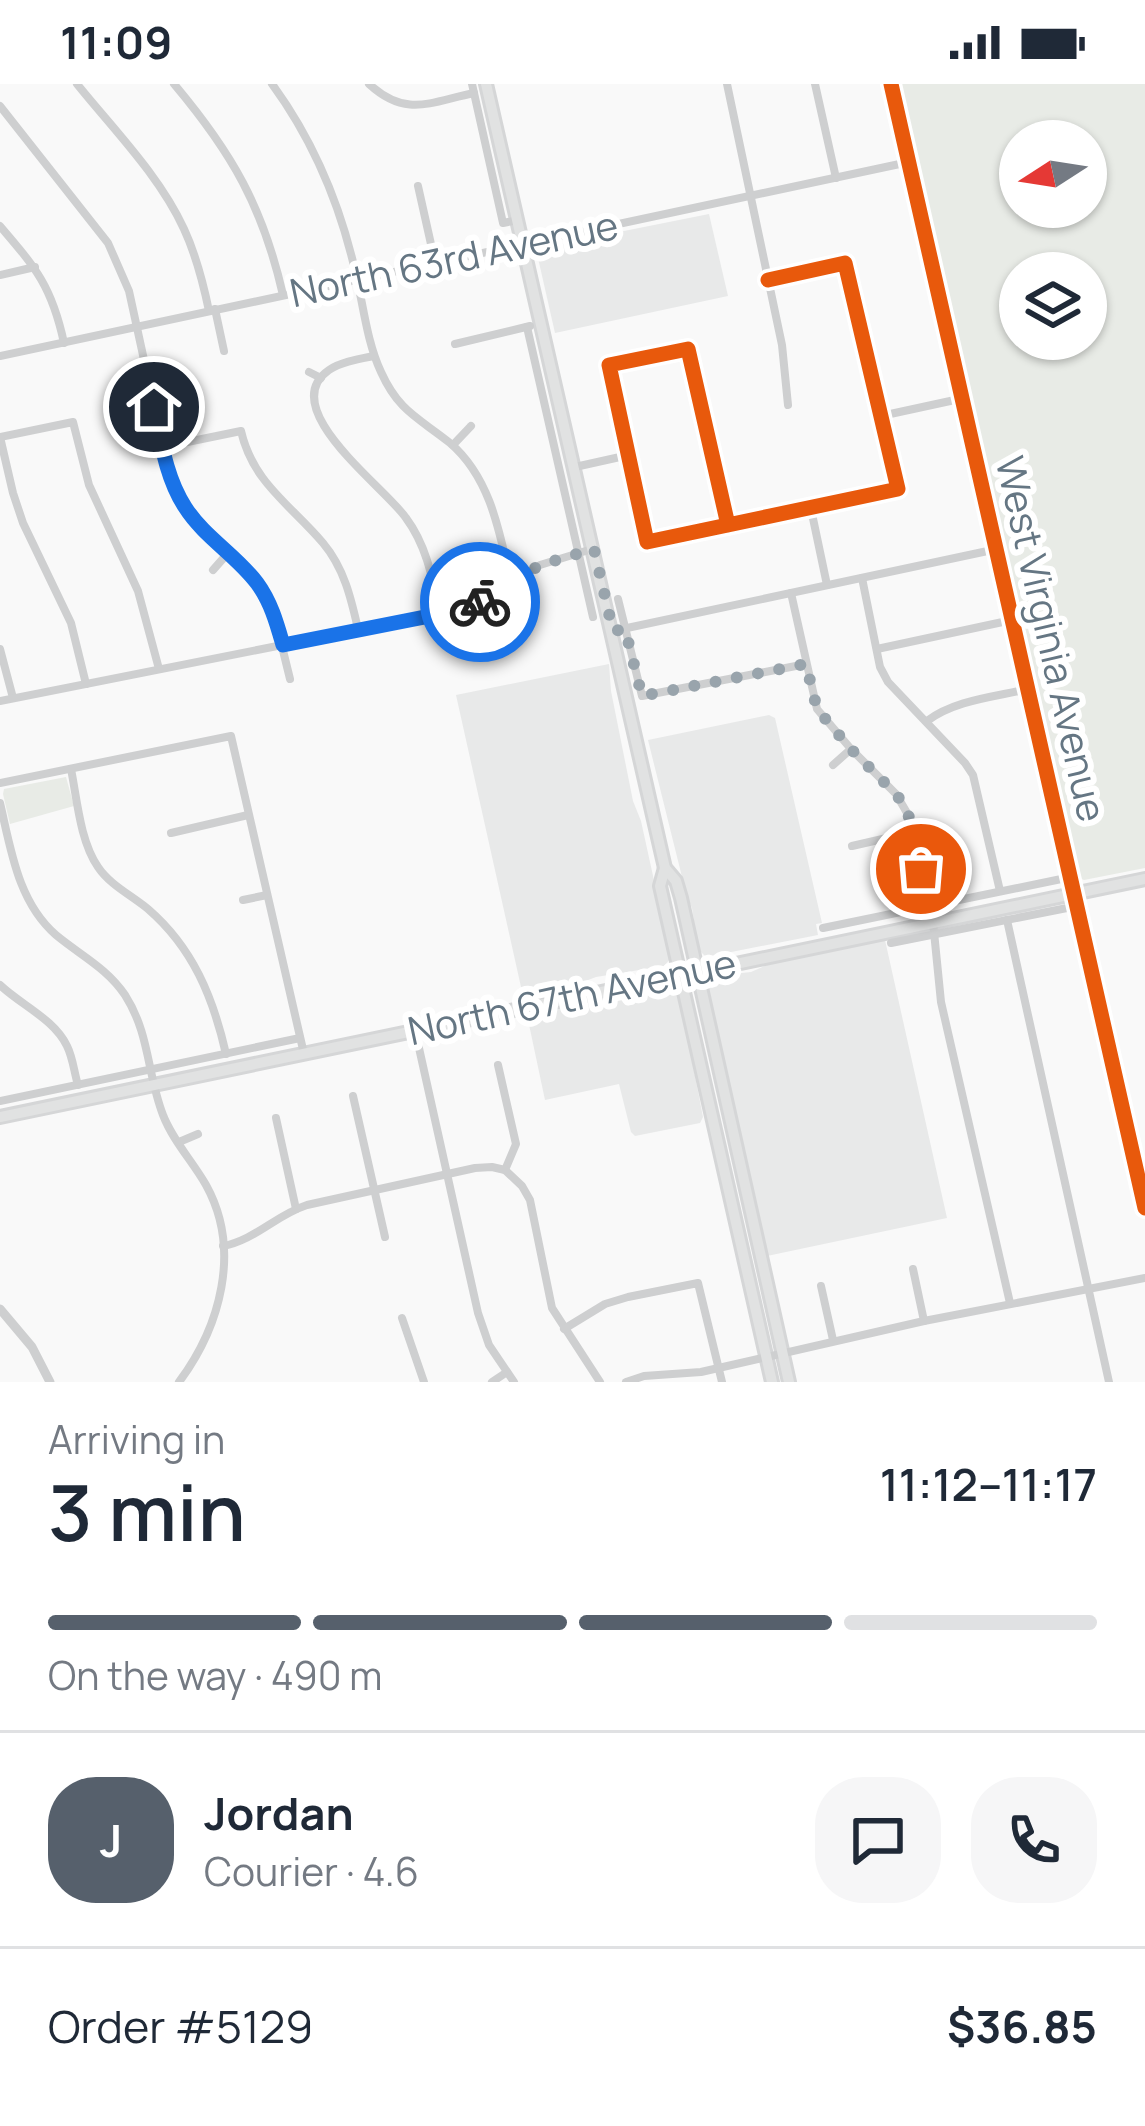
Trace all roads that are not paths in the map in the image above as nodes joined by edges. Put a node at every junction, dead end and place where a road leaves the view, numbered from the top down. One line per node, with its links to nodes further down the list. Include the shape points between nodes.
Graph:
1 (77, 84): 26 (street, via 162,190)
2 (175, 84): 25 (street, via 241,174)
3 (272, 84): 23 (street, via 328,182)
4 (369, 84): 9 (street, via 387,106)
5 (486, 84): 17 (main road)
6 (727, 84): 16 (street)
7 (815, 84): 10 (street)
8 (891, 84): 13 (street, West Virginia Avenue)
9 (473, 88): 17 (street, via 503,223)
10 (819, 100): 11 (street); 14 (street)
11 (807, 102)
12 (0, 106): 28 (street, via 109,243)
13 (909, 162): 14 (street, North 63rd Avenue); 37 (street, West Virginia Avenue)
14 (836, 178): 16 (street, North 63rd Avenue)
15 (418, 186): 20 (street)
16 (751, 196): 19 (street, North 63rd Avenue); 24 (street)
17 (518, 220): 19 (main road)
18 (0, 226): 21 (street)
19 (524, 244): 20 (street, North 63rd Avenue); 27 (main road)
20 (435, 262): 23 (street, North 63rd Avenue)
21 (35, 267): 22 (street); 30 (street)
22 (0, 275)
23 (357, 279): 25 (street, North 63rd Avenue); 34 (street)
24 (768, 280): 38 (street); 39 (street, via 845,263)
25 (284, 296): 26 (street, North 63rd Avenue)
26 (212, 310): 28 (street, North 63rd Avenue); 32 (street)
27 (543, 323): 29 (street); 45 (main road)
28 (136, 327): 30 (street, North 63rd Avenue); 43 (street)
29 (527, 327): 31 (street); 50 (street)
30 (64, 343): 33 (street, North 63rd Avenue)
31 (455, 344)
32 (224, 352)
33 (0, 356)
34 (374, 356): 36 (street); 42 (street, via 404,408)
35 (309, 372): 36 (street)
36 (321, 378): 58 (street, via 314,396 319,419 407,519)
37 (964, 398): 39 (street); 49 (street, West Virginia Avenue)
38 (788, 405)
39 (881, 416): 46 (street, via 898,489)
40 (471, 426): 42 (street)
41 (0, 436): 67 (street, via 73,422); 69 (street, via 18,509 71,623)
42 (453, 446): 54 (street, via 493,506)
43 (163, 447): 51 (street, via 185,508); 61 (street, via 241,431 257,473 339,568)
44 (628, 455): 45 (street); 47 (street, via 647,542); 47 (street, via 609,365 688,349)
45 (575, 467): 48 (main road)
46 (811, 508): 47 (street); 55 (street)
47 (728, 525)
48 (594, 549): 50 (street); 62 (main road)
49 (997, 549): 53 (street); 60 (street, West Virginia Avenue)
50 (578, 552): 54 (street); 59 (street)
51 (228, 553): 52 (street); 63 (street, via 259,585)
52 (213, 570)
53 (862, 578): 55 (street); 65 (street)
54 (511, 583): 58 (street)
55 (827, 585): 56 (street)
56 (791, 593): 62 (street); 66 (street)
57 (618, 599): 62 (street)
58 (440, 614): 61 (street)
59 (593, 617)
60 (1012, 620): 65 (street); 70 (street, West Virginia Avenue)
61 (358, 629): 63 (street)
62 (619, 630): 66 (street, via 642,696); 83 (main road)
63 (283, 645): 67 (street); 68 (street)
64 (0, 649): 71 (street)
65 (877, 649): 73 (street, via 888,682)
66 (806, 664): 74 (street, via 817,709)
67 (159, 669): 69 (street)
68 (290, 679)
69 (86, 684): 71 (street)
70 (1028, 689): 73 (street, via 957,705); 84 (street, West Virginia Avenue)
71 (13, 698): 72 (street)
72 (0, 701)
73 (927, 721): 86 (street, via 973,775)
74 (851, 749): 75 (street); 80 (street, via 896,794)
75 (832, 764)
76 (71, 769): 77 (street); 79 (street, via 231,736); 100 (street, via 98,867 186,950 207,987)
77 (0, 783)
78 (0, 803): 103 (street, via 31,903 119,986 141,1025)
79 (248, 814): 81 (street); 87 (street)
80 (913, 832): 82 (street); 90 (street)
81 (171, 833)
82 (852, 846)
83 (665, 868): 95 (main road, via 676,881); 96 (main road, via 660,886)
84 (1070, 877): 86 (street); 88 (street, West Virginia Avenue)
85 (1145, 879): 88 (main road, North 67th Avenue)
86 (1000, 891): 90 (street)
87 (267, 895): 89 (street); 99 (street)
88 (1076, 899): 91 (street, North 67th Avenue); 93 (main road, North 67th Avenue); 115 (street, West Virginia Avenue)
89 (243, 900)
90 (930, 906): 92 (street); 93 (street)
91 (1007, 920): 93 (street, North 67th Avenue); 122 (street)
92 (823, 928)
93 (934, 928): 94 (street, North 67th Avenue); 95 (main road, North 67th Avenue); 123 (street, via 940,1002)
94 (891, 943)
95 (698, 971): 96 (main road, North 67th Avenue); 129 (main road)
96 (681, 974): 98 (main road, North 67th Avenue); 130 (main road)
97 (0, 985): 105 (street, via 62,1038)
98 (415, 1030): 101 (main road, North 67th Avenue); 113 (street)
99 (300, 1038): 100 (street); 101 (street)
100 (226, 1054): 103 (street)
101 (304, 1054): 104 (main road, North 67th Avenue)
102 (498, 1065): 112 (street, via 516,1144)
103 (152, 1069): 104 (street); 105 (street)
104 (155, 1084): 108 (main road, North 67th Avenue); 111 (street)
105 (77, 1085): 107 (street)
106 (353, 1096): 114 (street)
107 (0, 1101)
108 (0, 1117)
109 (276, 1118): 116 (street)
110 (198, 1134): 111 (street)
111 (178, 1142): 118 (street, via 209,1190)
112 (505, 1171): 113 (street); 127 (street, via 530,1200 552,1308)
113 (447, 1174): 114 (street); 132 (street, via 478,1313)
114 (374, 1191): 116 (street); 117 (street)
115 (1145, 1208)
116 (296, 1209): 118 (street)
117 (385, 1237)
118 (223, 1246): 134 (street, via 211,1330)
119 (913, 1268): 126 (street)
120 (1145, 1278): 122 (street)
121 (821, 1286): 128 (street)
122 (1089, 1289): 123 (street); 143 (street)
123 (1010, 1303): 126 (street)
124 (0, 1309): 133 (street)
125 (402, 1318): 135 (street)
126 (924, 1321): 128 (street)
127 (564, 1329): 131 (street, via 605,1304 698,1283); 138 (street)
128 (833, 1340): 129 (street)
129 (782, 1353): 130 (street); 142 (main road)
130 (766, 1357): 131 (street); 141 (main road)
131 (719, 1368): 139 (street); 140 (street)
132 (507, 1372): 136 (street); 137 (street)
133 (50, 1382)
134 (179, 1382)
135 (424, 1382)
136 (492, 1382)
137 (514, 1382)
138 (600, 1382)
139 (626, 1382)
140 (722, 1382)
141 (772, 1382)
142 (789, 1382)
143 (1109, 1382)

